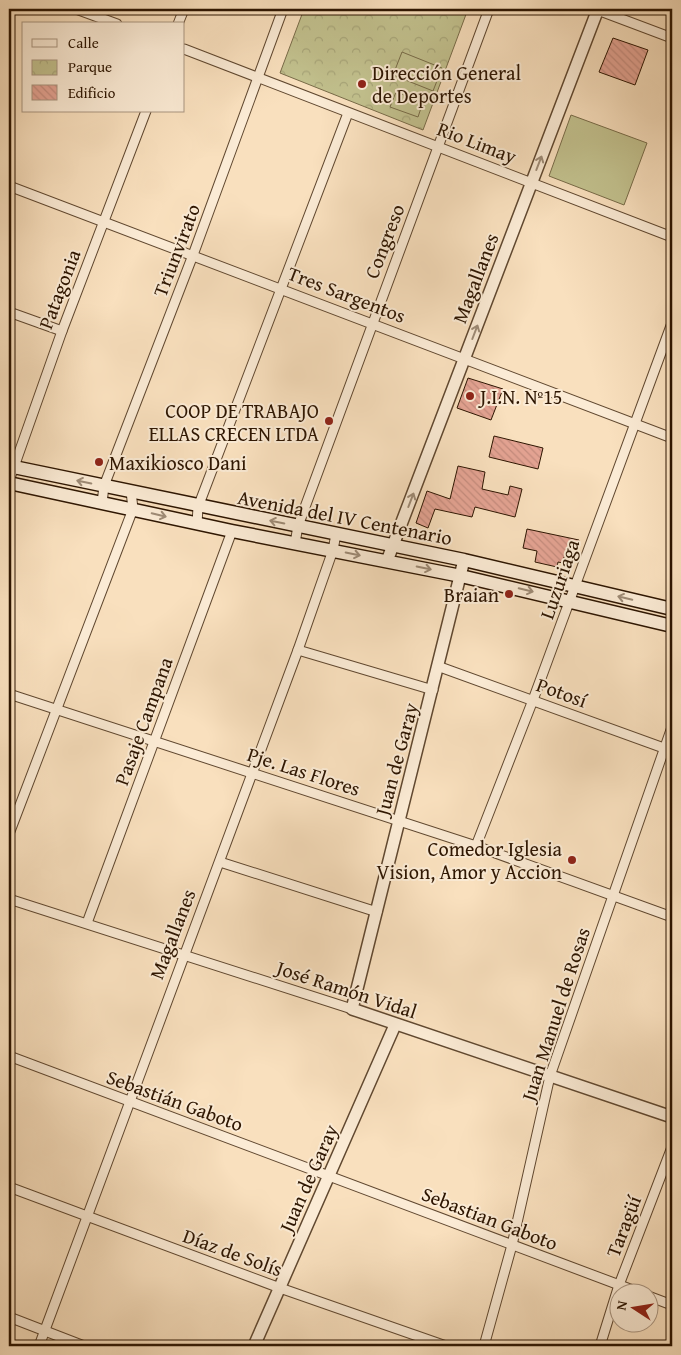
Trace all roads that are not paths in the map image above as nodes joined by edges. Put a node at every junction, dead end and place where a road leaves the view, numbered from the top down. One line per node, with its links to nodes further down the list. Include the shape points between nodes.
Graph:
1 (76, 9): 6 (street)
2 (184, 9): 7 (street)
3 (283, 9): 10 (street, Triunvirato)
4 (489, 9): 13 (street, Congreso)
5 (597, 9): 8 (street); 14 (street, Magallanes, one-way to 5)
6 (111, 22)
7 (179, 22)
8 (672, 38)
9 (185, 49): 10 (street, Rio Limay)
10 (258, 77): 12 (street, Rio Limay); 18 (street, Triunvirato)
11 (146, 112): 16 (street, Patagonia)
12 (348, 113): 13 (street, Rio Limay); 19 (street)
13 (439, 146): 14 (street, Rio Limay); 21 (street, Congreso)
14 (532, 182): 17 (street, Rio Limay); 24 (street, Magallanes, one-way to 14)
15 (9, 186): 16 (street, Tres Sargentos)
16 (103, 222): 18 (street, Tres Sargentos); 23 (street, Patagonia)
17 (672, 237)
18 (193, 255): 19 (street, Tres Sargentos); 29 (street, Triunvirato)
19 (280, 288): 21 (street, Tres Sargentos); 32 (street)
20 (9, 312): 23 (street)
21 (372, 322): 24 (street, Tres Sargentos); 35 (street, Congreso)
22 (672, 322): 25 (street, Luzuriaga)
23 (62, 331): 27 (street, Patagonia)
24 (465, 358): 25 (street, Tres Sargentos); 39 (street, Magallanes, one-way to 24)
25 (634, 423): 26 (street, Tres Sargentos); 44 (street, Luzuriaga)
26 (672, 438)
27 (11, 466): 28 (street, Patagonia); 29 (main road, Avenida del IV Centenario, one-way to 27)
28 (9, 482): 31 (main road, Avenida del IV Centenario)
29 (104, 486): 30 (main road, Avenida del IV Centenario); 31 (street, Triunvirato)
30 (130, 491): 32 (main road, Avenida del IV Centenario); 33 (street)
31 (102, 503): 33 (main road, Avenida del IV Centenario)
32 (198, 506): 34 (street); 35 (main road, Avenida del IV Centenario, one-way to 32)
33 (133, 509): 34 (main road, Avenida del IV Centenario, one-way to 34); 53 (street)
34 (197, 524): 36 (main road, Avenida del IV Centenario)
35 (298, 526): 37 (main road, Avenida del IV Centenario); 38 (street, Congreso)
36 (232, 531): 38 (main road, Avenida del IV Centenario); 55 (street, Pasaje Campana)
37 (336, 534): 39 (main road, Avenida del IV Centenario); 40 (street, Magallanes)
38 (296, 543): 40 (main road, Avenida del IV Centenario)
39 (393, 545): 41 (main road, Avenida del IV Centenario); 42 (street, Magallanes)
40 (333, 550): 42 (main road, Avenida del IV Centenario, one-way to 42); 48 (street, Magallanes)
41 (464, 560): 43 (street, Juan de Garay); 44 (main road, Avenida del IV Centenario)
42 (387, 561): 43 (main road, Avenida del IV Centenario, one-way to 43)
43 (461, 576): 45 (main road, Avenida del IV Centenario, one-way to 45); 49 (street, Juan de Garay)
44 (574, 586): 45 (street, Luzuriaga); 46 (main road, Avenida del IV Centenario, one-way to 44)
45 (570, 600): 47 (main road, Avenida del IV Centenario); 52 (street, Luzuriaga)
46 (672, 609)
47 (672, 626)
48 (298, 650): 50 (street); 57 (street, Magallanes)
49 (440, 667): 50 (street, Juan de Garay); 52 (street, Potosí)
50 (434, 690): 58 (street, Juan de Garay)
51 (9, 694): 53 (street, Pje. Las Flores)
52 (534, 700): 56 (street, Potosí); 60 (street, Luzuriaga)
53 (54, 709): 55 (street, Pje. Las Flores); 59 (street)
54 (672, 727): 56 (street, Juan Manuel de Rosas)
55 (155, 741): 57 (street, Pje. Las Flores); 66 (street, Pasaje Campana)
56 (669, 749): 62 (street, Juan Manuel de Rosas)
57 (252, 772): 58 (street, Pje. Las Flores); 61 (street, Magallanes)
58 (400, 820): 60 (street, Pje. Las Flores); 64 (street, Juan de Garay)
59 (9, 834)
60 (476, 846): 62 (street, Pje. Las Flores)
61 (220, 862): 64 (street); 67 (street, Magallanes)
62 (612, 895): 65 (street, Pje. Las Flores); 71 (street, Juan Manuel de Rosas)
63 (9, 899): 66 (street, José Ramón Vidal)
64 (377, 912): 68 (street, Juan de Garay)
65 (672, 917)
66 (87, 923): 67 (street, José Ramón Vidal)
67 (184, 956): 68 (street, José Ramón Vidal); 72 (street, Magallanes)
68 (352, 1009): 69 (street, José Ramón Vidal)
69 (395, 1025): 71 (street, José Ramón Vidal); 75 (street, Juan de Garay)
70 (9, 1056): 72 (street, Sebastián Gaboto)
71 (550, 1076): 73 (street, José Ramón Vidal); 78 (street, Juan Manuel de Rosas)
72 (131, 1102): 75 (street, Sebastián Gaboto); 77 (street, Magallanes)
73 (672, 1117)
74 (672, 1147): 80 (street, Taragüí)
75 (330, 1176): 78 (street, Sebastian Gaboto); 81 (street, Juan de Garay)
76 (9, 1187): 77 (street, Díaz de Solís)
77 (88, 1216): 81 (street, Díaz de Solís); 86 (street, Magallanes)
78 (512, 1245): 79 (street, Sebastian Gaboto); 91 (street, Juan Manuel de Rosas)
79 (611, 1282)
80 (620, 1282)
81 (280, 1288): 89 (street, Juan de Garay); 90 (street, Díaz de Solís)
82 (658, 1300): 83 (street)
83 (672, 1305)
84 (9, 1317): 86 (street)
85 (608, 1320): 92 (street, Taragüí)
86 (45, 1331): 87 (street, Magallanes); 88 (street)
87 (39, 1346)
88 (84, 1346)
89 (254, 1346)
90 (446, 1346)
91 (484, 1346)
92 (600, 1346)

